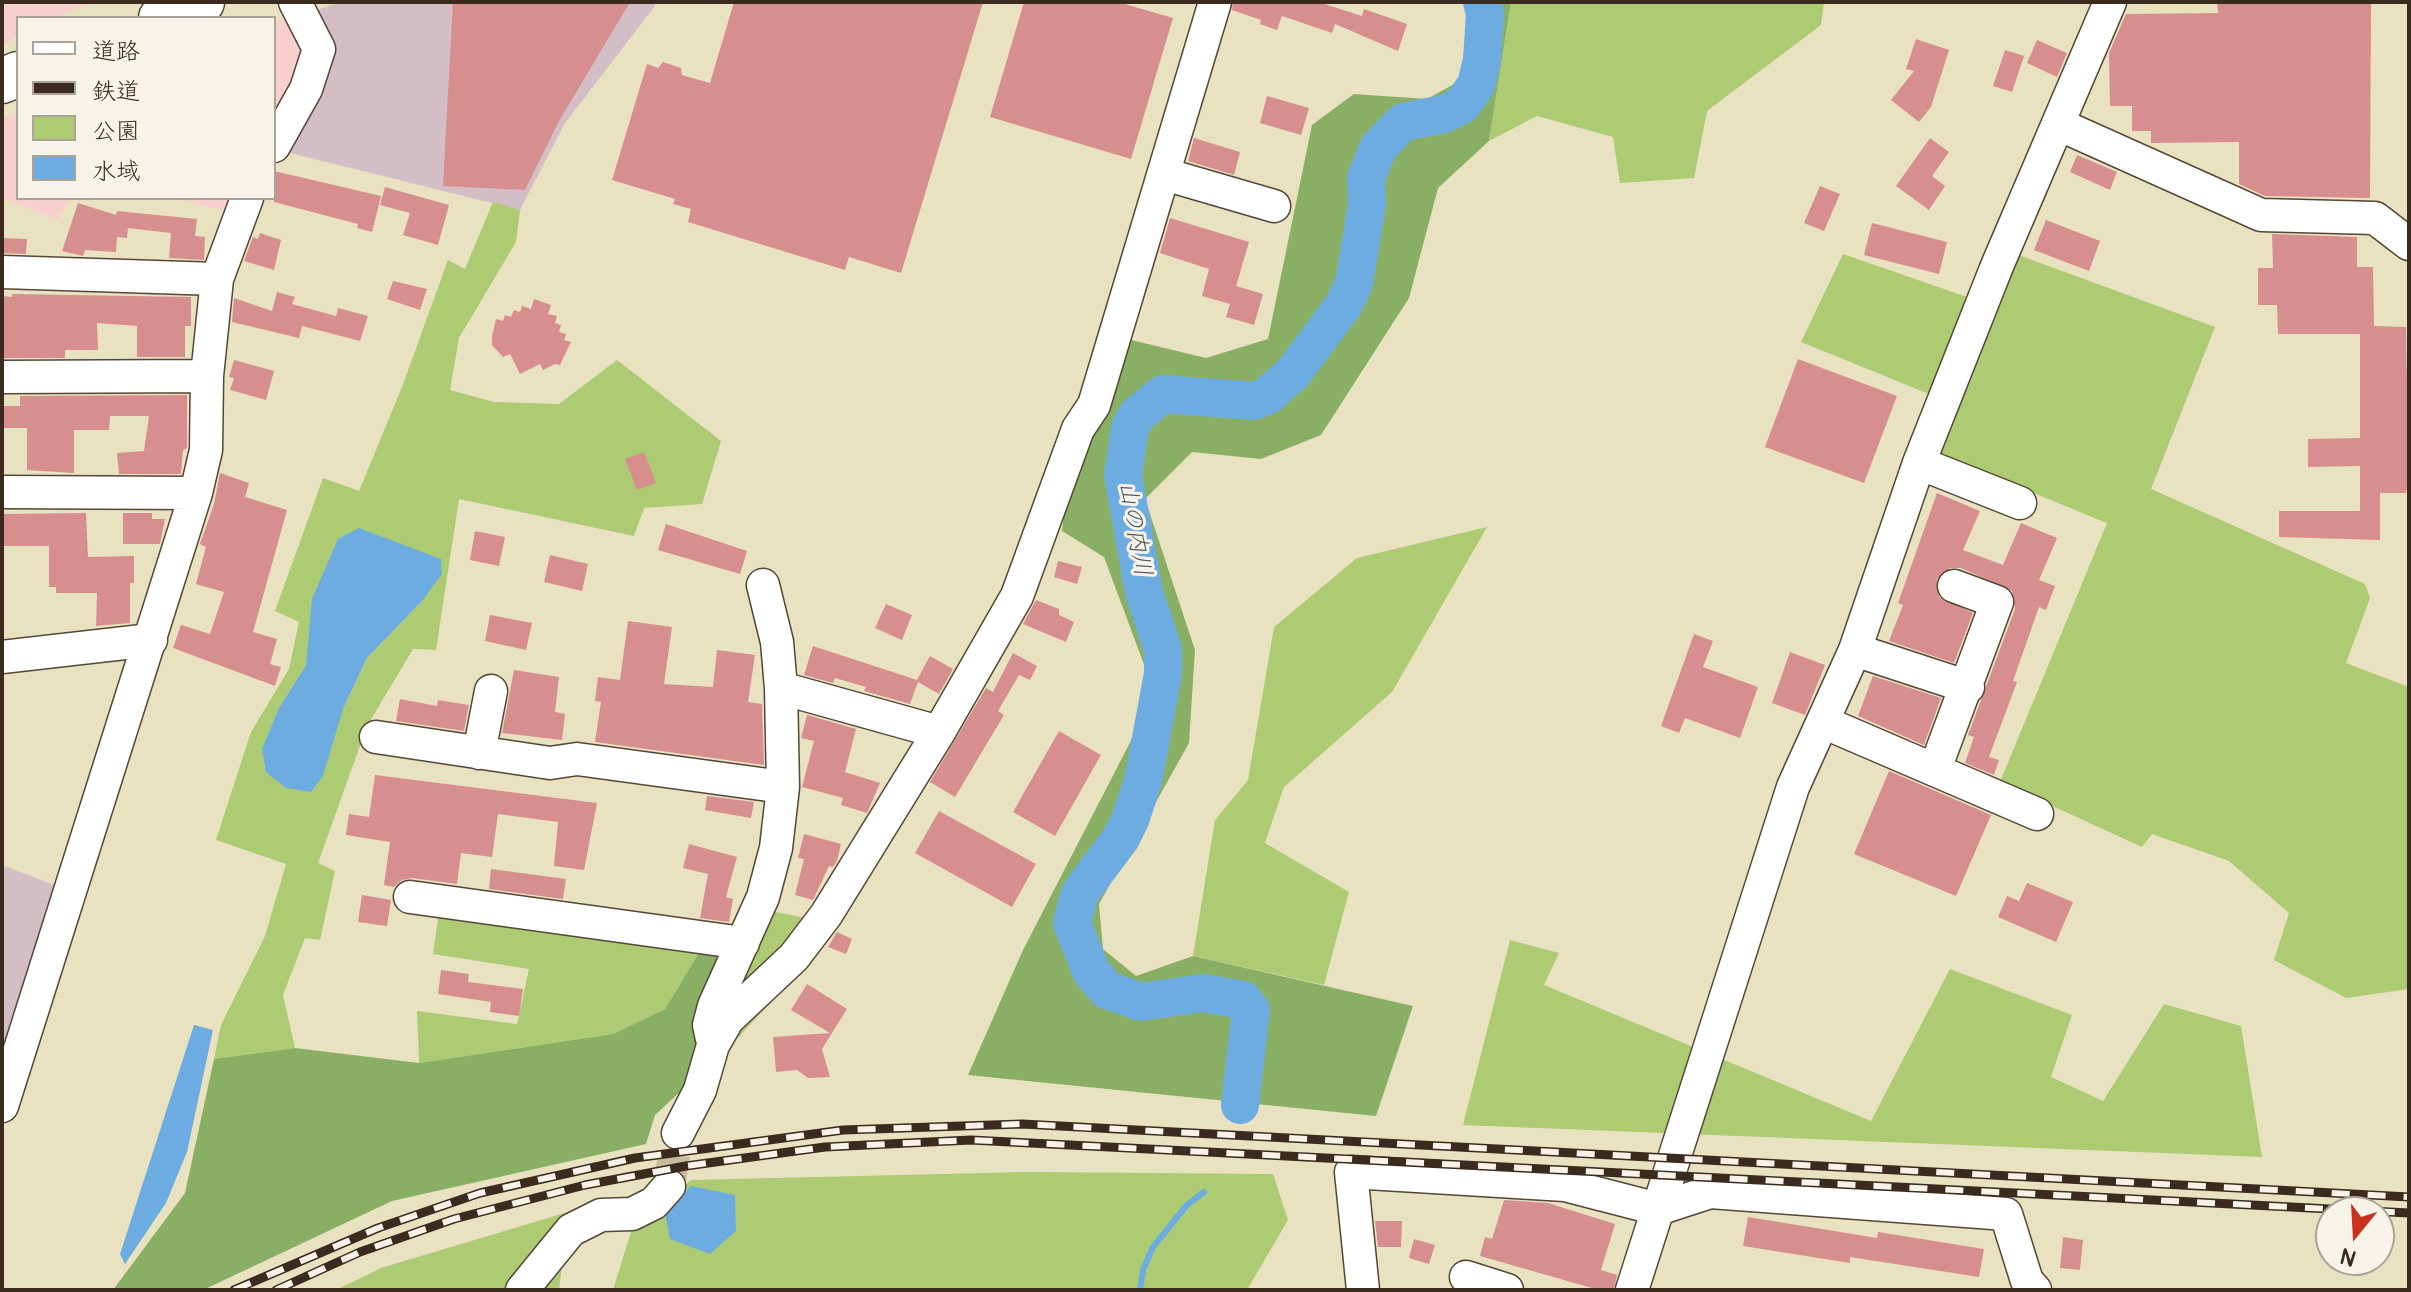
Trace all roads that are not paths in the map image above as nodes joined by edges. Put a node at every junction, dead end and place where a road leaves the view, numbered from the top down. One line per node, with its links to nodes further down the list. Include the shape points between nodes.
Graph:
1 (202, 2): 5 (highway)
2 (295, 2): 7 (street, via 319,49 306,89)
3 (1215, 2): 8 (street)
4 (2110, 2): 6 (street)
5 (166, 16)
6 (2058, 124): 11 (street, via 2261,215 2375,218); 16 (street)
7 (276, 142)
8 (1164, 174): 10 (street); 29 (street, via 1094,405 1078,429 1030,568)
9 (246, 200): 13 (street)
10 (1274, 206)
11 (2409, 244)
12 (2, 272): 13 (street)
13 (217, 279): 14 (street)
14 (207, 376): 15 (street); 18 (street, via 206,450)
15 (2, 377)
16 (1919, 463): 19 (street); 23 (street)
17 (2, 492): 18 (street)
18 (196, 493): 22 (street)
19 (2020, 503)
20 (763, 585): 26 (street)
21 (1954, 586): 25 (street, via 1997,602)
22 (151, 640): 24 (street); 38 (street)
23 (1855, 650): 25 (street); 28 (street)
24 (2, 657)
25 (1968, 687): 32 (street)
26 (781, 688): 29 (street); 33 (street)
27 (491, 691): 31 (street)
28 (1823, 722): 32 (street); 41 (street, via 1793,787)
29 (939, 732): 37 (street, via 826,915 794,957 728,1019)
30 (376, 737): 31 (street)
31 (479, 753): 33 (street, via 550,763 577,759)
32 (1935, 769): 34 (street)
33 (783, 787): 36 (street, via 776,848)
34 (2037, 814)
35 (410, 897): 36 (street)
36 (743, 943): 37 (street, via 714,1006 709,1025)
37 (713, 1045): 39 (street, via 700,1090)
38 (2, 1106)
39 (678, 1133)
40 (669, 1186): 43 (street, via 654,1203 632,1214 601,1215 571,1230)
41 (1658, 1209): 44 (street, via 1565,1185 1351,1172); 46 (street); 47 (street, via 1710,1192 2006,1214 2027,1281)
42 (1466, 1277): 45 (street)
43 (522, 1290)
44 (1363, 1290)
45 (1507, 1290)
46 (1632, 1290)
47 (2035, 1290)

